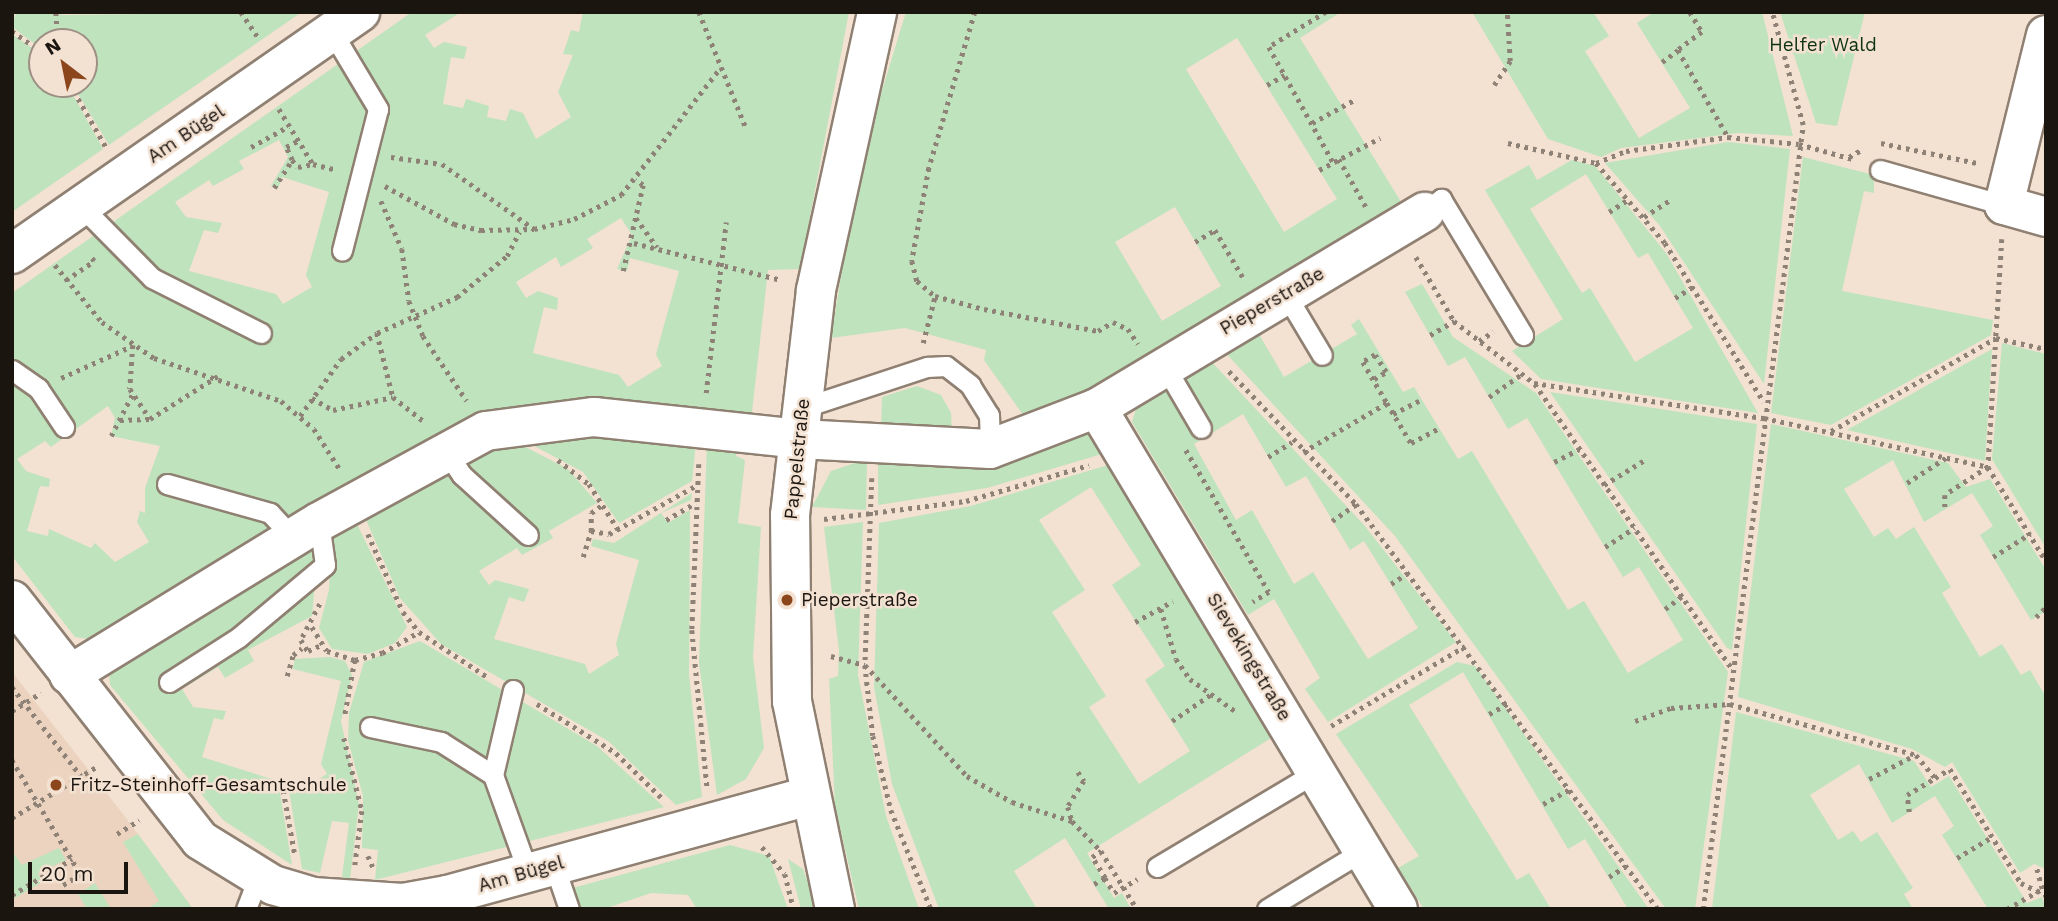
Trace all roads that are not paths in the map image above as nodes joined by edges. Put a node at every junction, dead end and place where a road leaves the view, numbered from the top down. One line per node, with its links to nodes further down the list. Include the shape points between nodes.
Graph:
1 (877, 12): 18 (street, Pappelstraße, via 816,290)
2 (346, 22): 6 (street, Am Bügel); 10 (lane, via 378,109)
3 (2046, 35): 5 (street)
4 (1880, 170): 5 (lane)
5 (2009, 189): 7 (street)
6 (81, 206): 9 (street, Am Bügel); 12 (lane, via 152,278)
7 (2046, 216)
8 (1412, 221): 11 (street, Pieperstraße); 13 (lane, via 1441,199)
9 (24, 246)
10 (342, 250)
11 (1273, 300): 14 (lane); 15 (street, Pieperstraße)
12 (261, 333)
13 (1523, 335)
14 (1322, 355)
15 (1164, 365): 17 (street, Pieperstraße); 20 (lane)
16 (12, 370): 19 (lane, via 38,388)
17 (1097, 408): 21 (street, Pieperstraße); 31 (street, Sievekingstraße)
18 (800, 423): 21 (street, Pieperstraße, via 874,445); 21 (lane, via 927,367 946,366 970,385 989,415); 22 (street, via 701,429 594,417 500,429); 33 (street, Pappelstraße, via 790,515 789,657)
19 (64, 427)
20 (1201, 428)
21 (989, 449)
22 (445, 450): 24 (street); 25 (lane, via 462,475)
23 (167, 484): 24 (lane, via 270,513)
24 (306, 530): 27 (street); 28 (lane, via 325,565 239,637)
25 (528, 536)
26 (12, 600): 27 (street, Am Bügel)
27 (69, 675): 37 (street, Am Bügel, via 200,841)
28 (169, 682)
29 (513, 690): 32 (lane)
30 (370, 727): 32 (lane, via 441,742)
31 (1310, 757): 34 (street, Sievekingstraße); 35 (lane)
32 (492, 775): 36 (lane)
33 (808, 796): 36 (street, Am Bügel); 40 (street, Pappelstraße)
34 (1364, 850): 41 (lane); 42 (street, Sievekingstraße)
35 (1157, 867)
36 (541, 869): 38 (street, Am Bügel); 39 (lane)
37 (265, 892): 38 (street, Am Bügel, via 349,903)
38 (451, 902)
39 (569, 909)
40 (835, 909)
41 (1267, 909)
42 (1398, 909)

